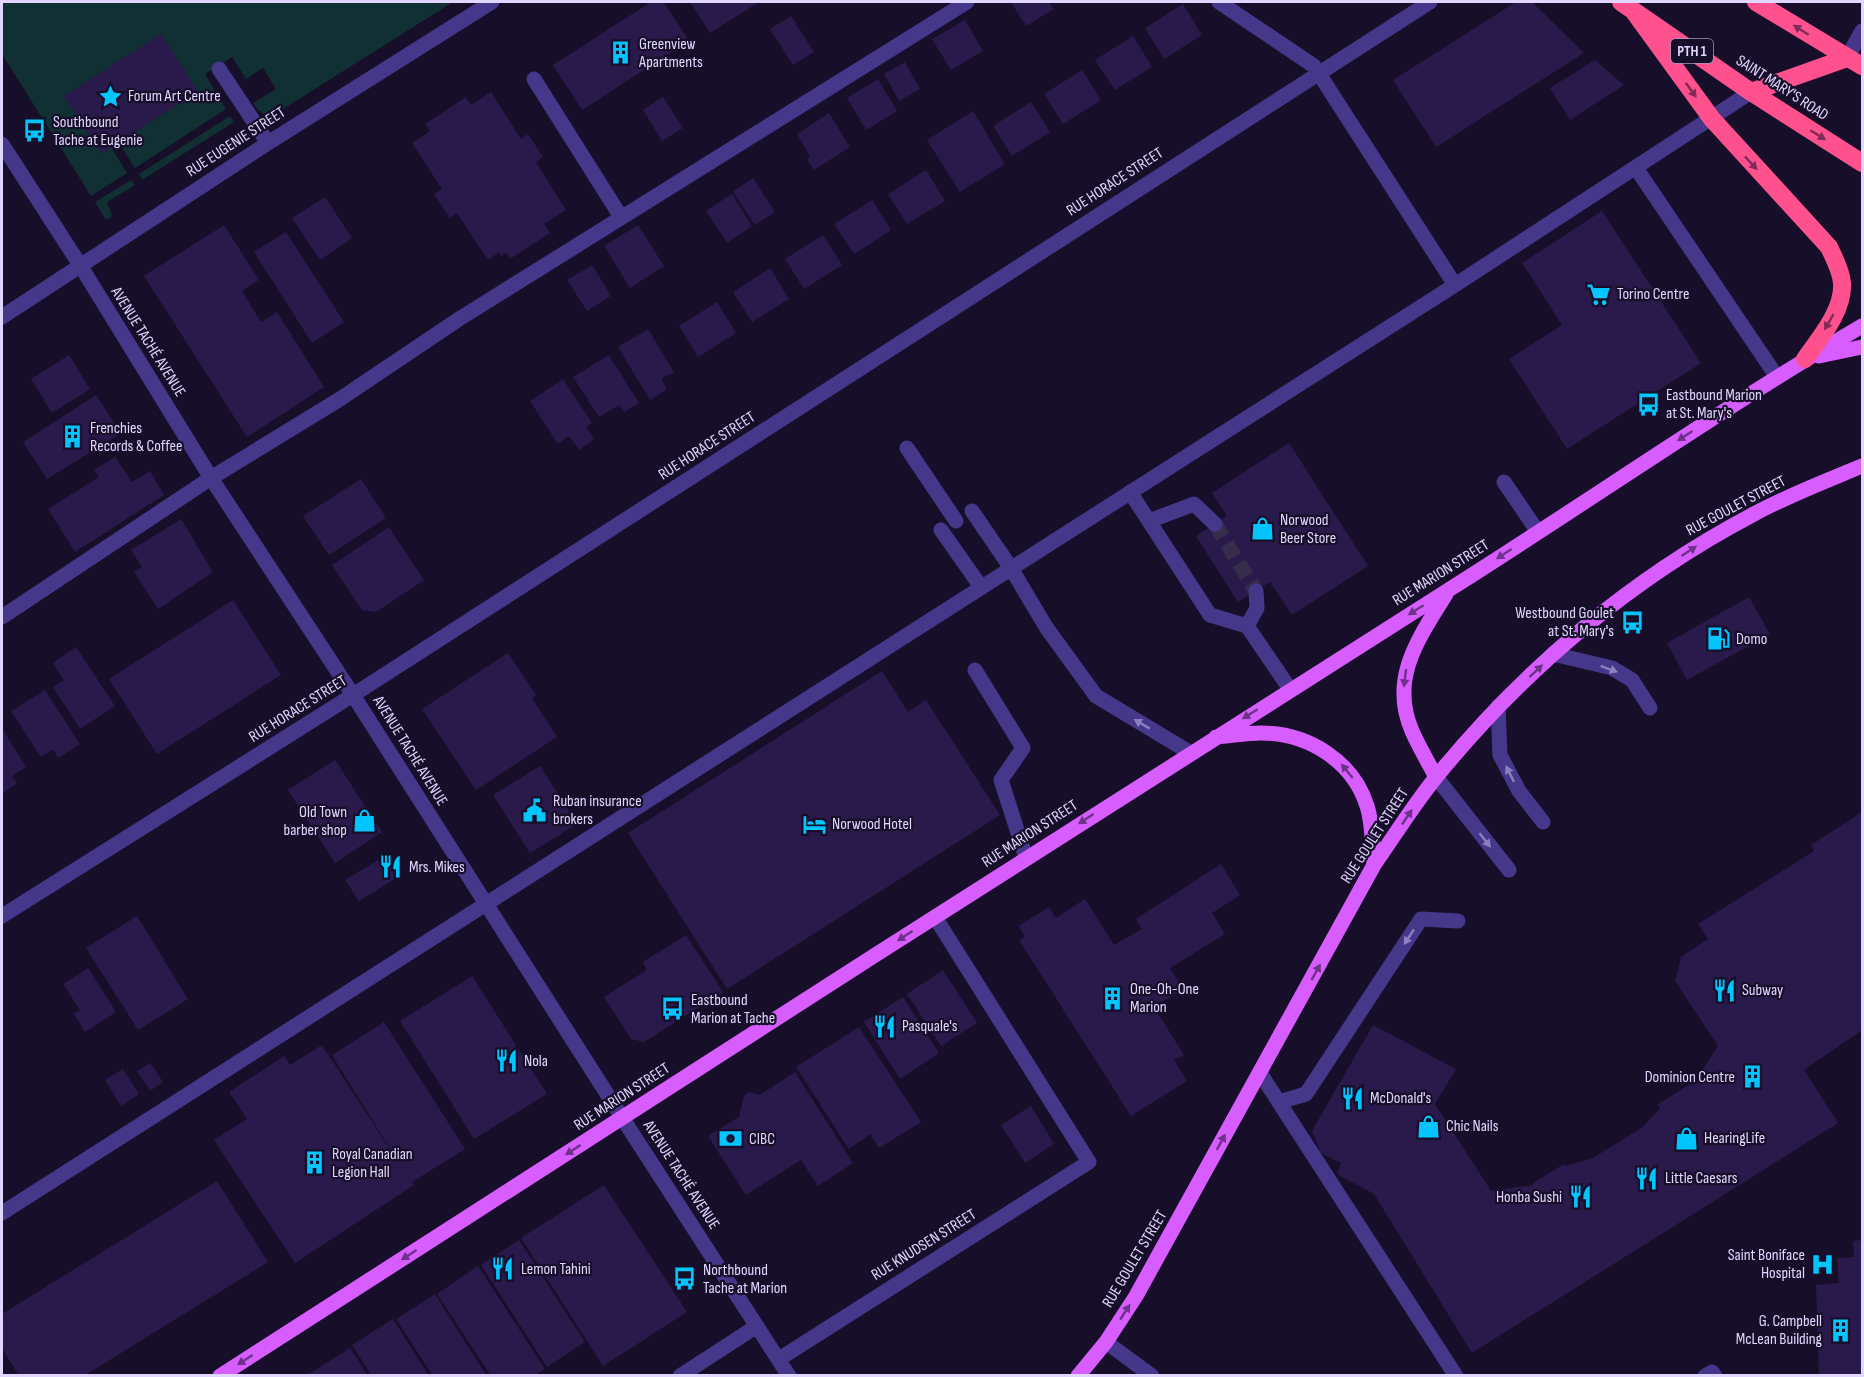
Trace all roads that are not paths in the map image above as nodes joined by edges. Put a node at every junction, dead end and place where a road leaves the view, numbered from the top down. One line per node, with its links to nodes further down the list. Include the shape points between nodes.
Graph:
1 (492, 2): 14 (street, RUE EUGENIE STREET)
2 (967, 2): 18 (street)
3 (1219, 2): 10 (street, via 1314,66)
4 (1430, 2): 10 (street, RUE HORACE STREET)
5 (1756, 2): 8 (highway, one-way to 5)
6 (1627, 5): 12 (highway, SAINT MARY'S ROAD / PTH 1); 13 (highway, one-way to 13)
7 (1863, 31): 8 (street)
8 (1855, 62): 12 (highway)
9 (219, 69): 14 (street)
10 (1318, 73): 20 (street); 46 (street, RUE HORACE STREET)
11 (534, 79): 18 (street)
12 (1751, 92): 13 (street); 16 (highway, SAINT MARY'S ROAD / PTH 1, one-way to 16)
13 (1712, 119): 17 (street); 24 (highway, one-way to 24, via 1829,247 1838,266 1842,283 1839,303)
14 (268, 143): 19 (street, RUE EUGENIE STREET)
15 (2, 144): 19 (street, AVENUE TACHÉ AVENUE)
16 (1863, 163)
17 (1636, 168): 20 (street); 25 (street)
18 (621, 218): 28 (street)
19 (80, 265): 21 (street, RUE EUGENIE STREET); 28 (street, AVENUE TACHÉ AVENUE)
20 (1455, 285): 30 (street)
21 (2, 317)
22 (1863, 326): 24 (main road, RUE MARION STREET)
23 (1863, 347): 24 (main road)
24 (1805, 359): 25 (main road, RUE MARION STREET)
25 (1777, 377): 36 (main road, RUE MARION STREET, one-way to 36)
26 (907, 448): 33 (street)
27 (1863, 466): 43 (main road, RUE GOULET STREET, one-way to 27, via 1607,609 1696,547 1755,513)
28 (211, 478): 41 (street); 46 (street, AVENUE TACHÉ AVENUE)
29 (1504, 482): 36 (street)
30 (1130, 492): 32 (street); 37 (street)
31 (972, 511): 37 (street)
32 (1149, 520): 34 (street, via 1194,504); 42 (street, via 1210,615)
33 (956, 521)
34 (1215, 524)
35 (941, 530): 38 (street)
36 (1538, 532): 39 (main road, RUE MARION STREET, one-way to 39)
37 (1011, 568): 38 (street); 50 (street, one-way to 37, via 1096,696 1046,627)
38 (981, 587): 56 (street)
39 (1449, 589): 45 (main road, RUE MARION STREET, one-way to 45); 51 (main road, one-way to 51, via 1416,645 1407,665 1404,688 1412,730)
40 (1256, 591): 42 (street, via 1257,608)
41 (2, 616)
42 (1247, 626): 45 (street)
43 (1553, 654): 47 (main road, RUE GOULET STREET, one-way to 43); 48 (street, one-way to 48, via 1612,668 1632,680)
44 (975, 670): 53 (street, via 1023,748 1001,780)
45 (1290, 689): 49 (main road, RUE MARION STREET, one-way to 49)
46 (353, 695): 56 (street, AVENUE TACHÉ AVENUE); 57 (street, RUE HORACE STREET)
47 (1498, 706): 51 (main road, RUE GOULET STREET); 52 (street, one-way to 47, via 1519,791 1500,755)
48 (1650, 708)
49 (1212, 738): 50 (main road, RUE MARION STREET); 54 (main road, one-way to 49, via 1368,808 1360,789 1336,758 1315,746 1262,733)
50 (1189, 752): 53 (main road, RUE MARION STREET, one-way to 53)
51 (1436, 777): 54 (main road, RUE GOULET STREET, one-way to 51); 55 (street, one-way to 55)
52 (1543, 822)
53 (1026, 858): 58 (main road, RUE MARION STREET)
54 (1374, 865): 60 (main road, RUE GOULET STREET, one-way to 54)
55 (1509, 870)
56 (486, 904): 62 (street, AVENUE TACHÉ AVENUE); 63 (street)
57 (2, 916)
58 (935, 917): 62 (main road, RUE MARION STREET, one-way to 62); 66 (street, RUE KNUDSEN STREET, via 1089,1162)
59 (1458, 921): 61 (street, one-way to 61, via 1421,919 1306,1094)
60 (1260, 1073): 61 (street); 65 (main road, RUE GOULET STREET, one-way to 60, via 1136,1296)
61 (1279, 1102): 72 (street)
62 (622, 1119): 64 (street, AVENUE TACHÉ AVENUE); 67 (main road, RUE MARION STREET, one-way to 67)
63 (2, 1213)
64 (757, 1326): 66 (street, AVENUE TACHÉ AVENUE); 68 (street)
65 (1106, 1342): 70 (main road, RUE GOULET STREET); 71 (street)
66 (778, 1359): 69 (street, AVENUE TACHÉ AVENUE)
67 (220, 1376)
68 (680, 1376)
69 (789, 1376)
70 (1078, 1376)
71 (1152, 1376)
72 (1456, 1376)
73 (1706, 1376): 74 (street, via 1712,1372)
74 (1715, 1376)

